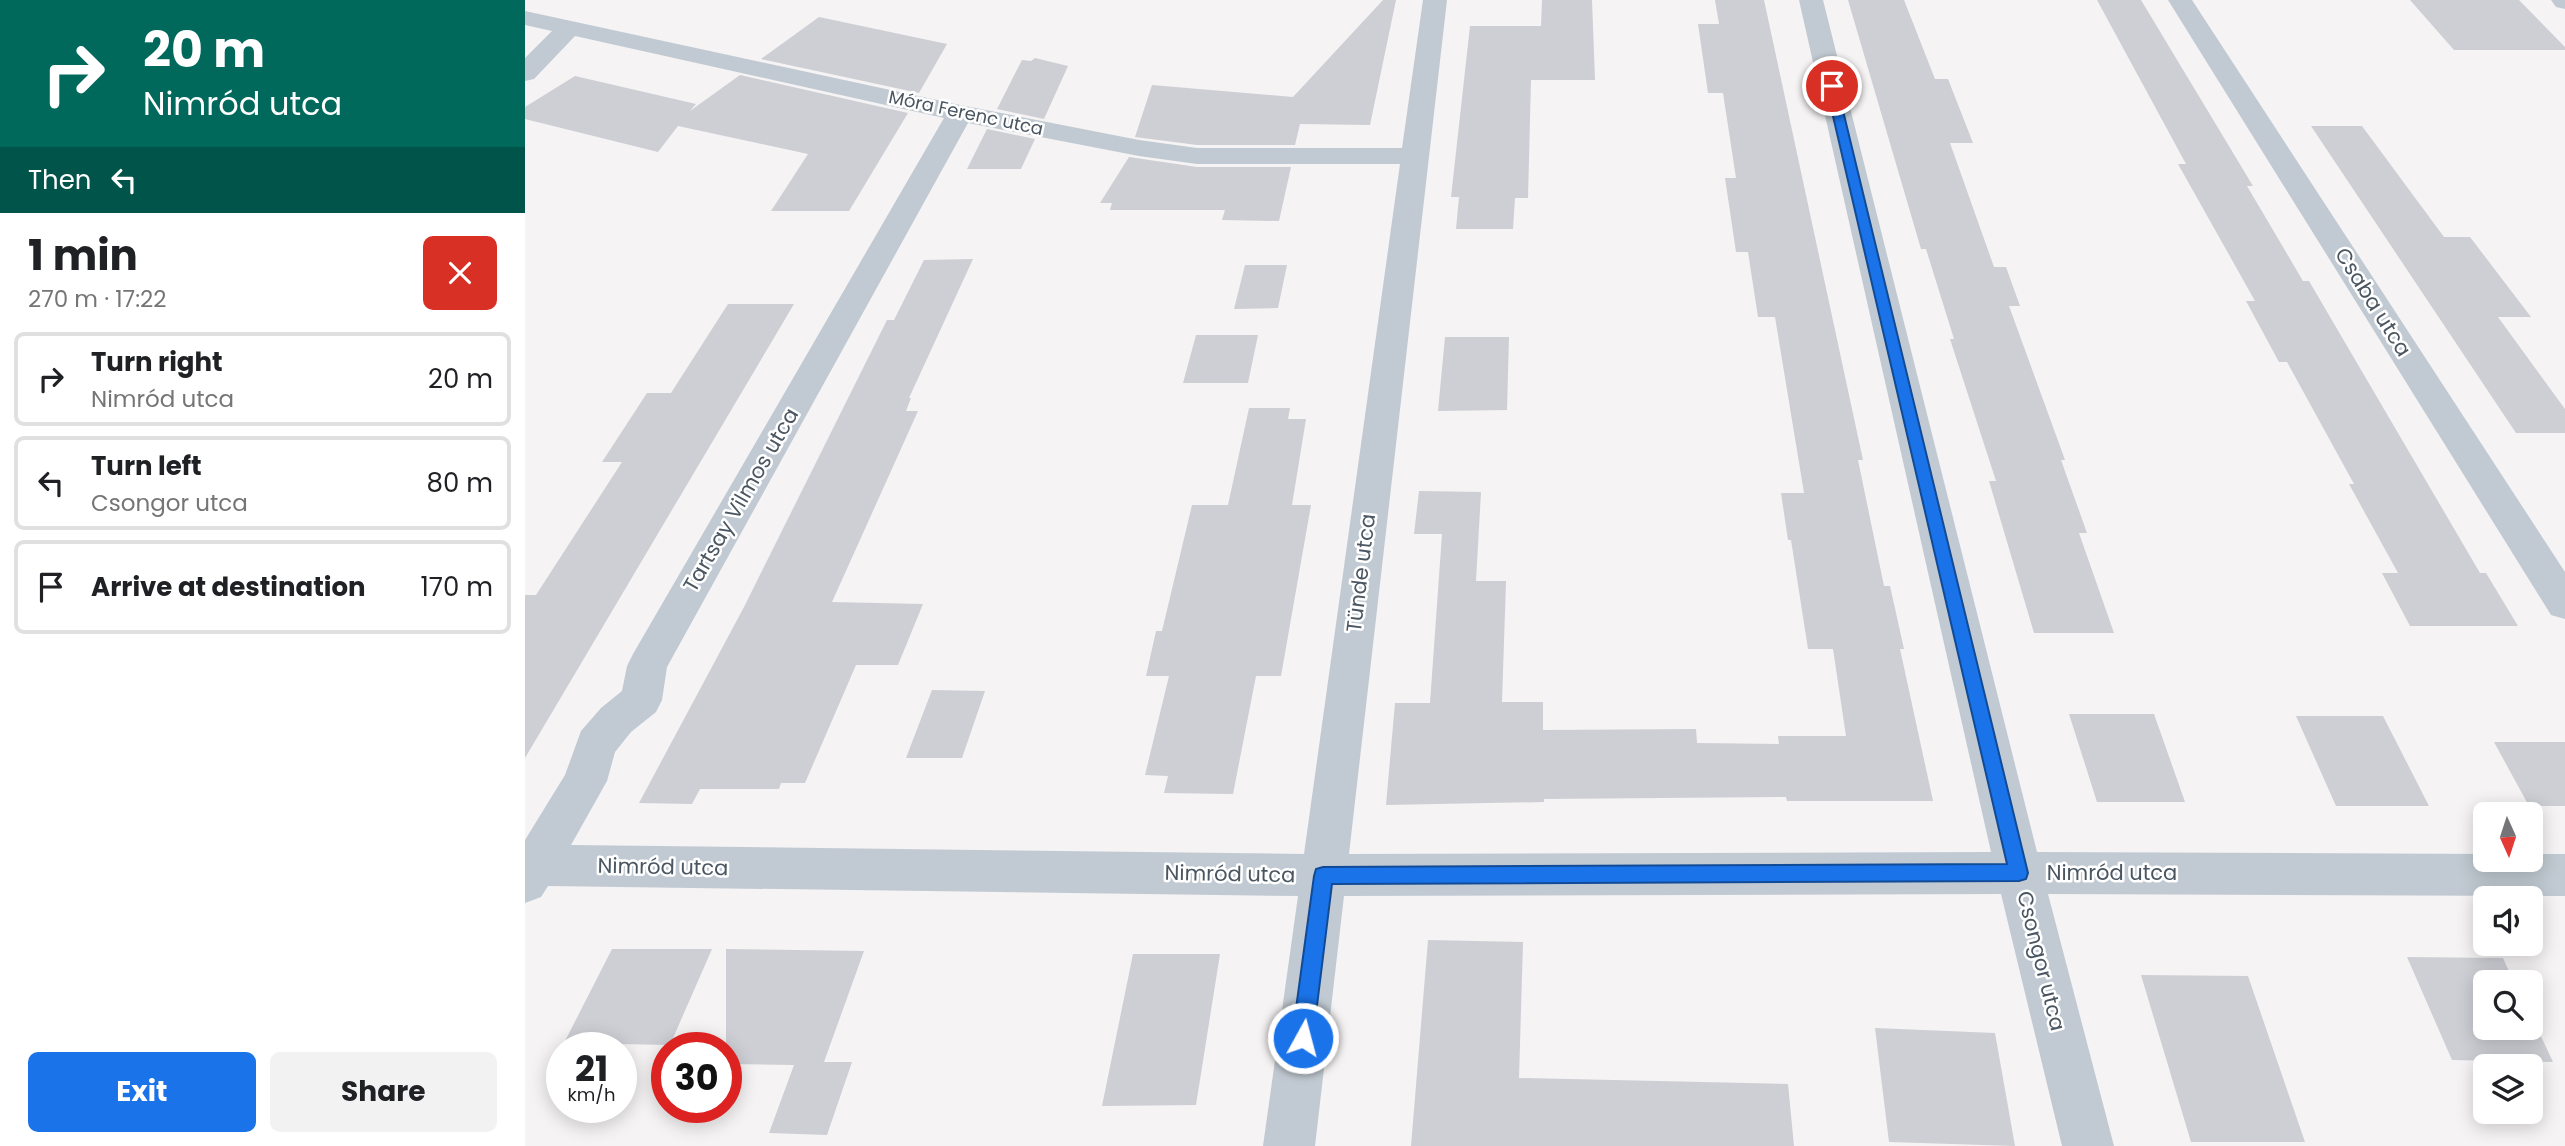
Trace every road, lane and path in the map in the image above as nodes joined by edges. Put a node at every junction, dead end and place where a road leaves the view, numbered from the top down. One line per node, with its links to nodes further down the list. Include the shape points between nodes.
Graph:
1 (1435, 0): 8 (street, Tünde utca)
2 (1811, 0): 11 (street, Csongor utca)
3 (2180, 0): 9 (street, Csaba utca)
4 (525, 18): 5 (street, Móra Ferenc utca)
5 (570, 27): 6 (street); 7 (street, Móra Ferenc utca)
6 (525, 73)
7 (960, 113): 8 (street, Móra Ferenc utca, via 1197,156); 10 (street, Tartsay Vilmos utca, via 647,666 641,700 596,744 585,781)
8 (1414, 156): 13 (street, Tünde utca)
9 (2565, 604)
10 (528, 871): 13 (street, Nimród utca)
11 (2019, 873): 12 (street, Nimród utca); 13 (street, Nimród utca); 15 (street, Csongor utca)
12 (2565, 875)
13 (1323, 876): 14 (street, Tünde utca)
14 (1289, 1146)
15 (2088, 1146)

